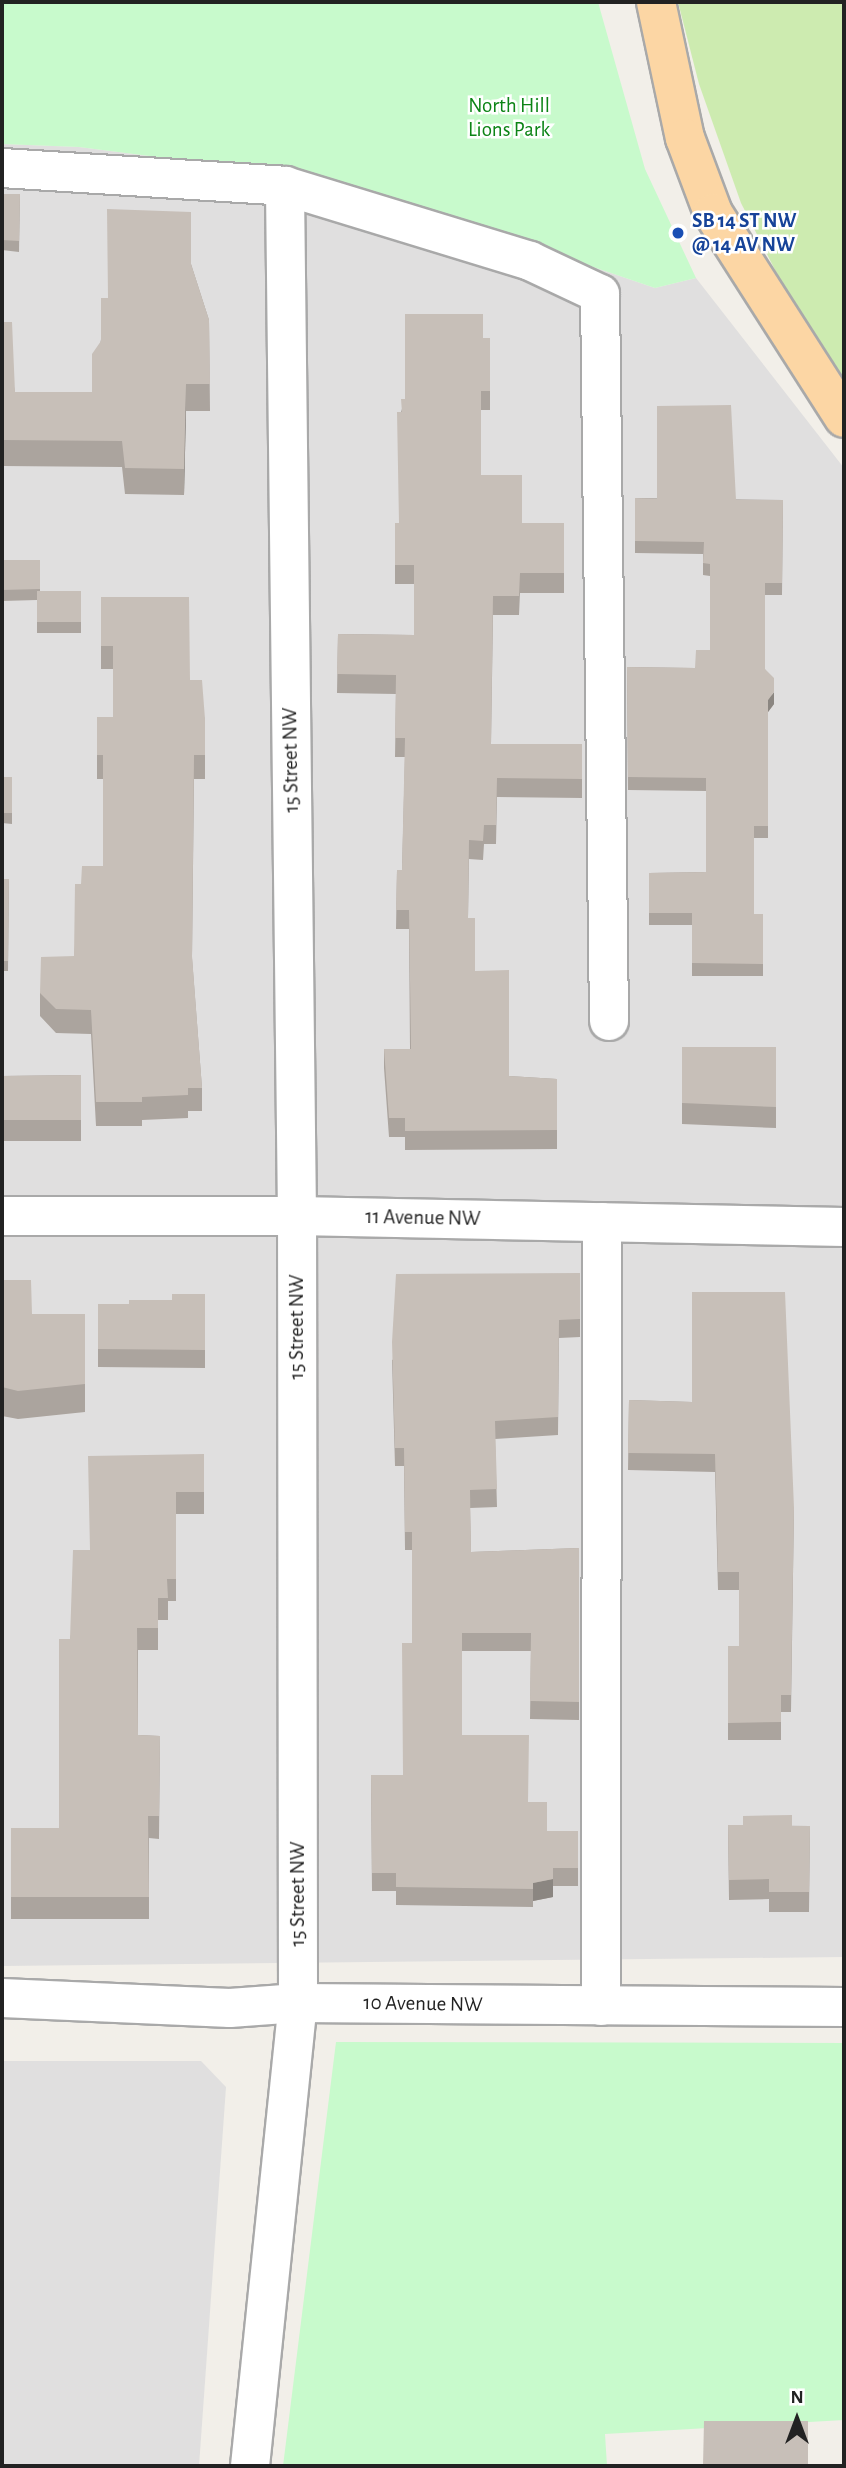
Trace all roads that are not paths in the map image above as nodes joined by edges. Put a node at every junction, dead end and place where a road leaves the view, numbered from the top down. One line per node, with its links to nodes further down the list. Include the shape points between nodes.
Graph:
1 (656, 2): 4 (main road, via 685,138 713,213)
2 (2, 169): 3 (street)
3 (285, 186): 5 (street, via 530,261 600,294); 7 (street, 15 Street NW)
4 (844, 418)
5 (609, 1021)
6 (2, 1216): 7 (street, 11 Avenue NW)
7 (297, 1216): 8 (street, 11 Avenue NW); 11 (street, 15 Street NW)
8 (602, 1222): 9 (street, 11 Avenue NW); 12 (street)
9 (844, 1227)
10 (2, 1998): 11 (street, 10 Avenue NW, via 230,2008)
11 (298, 2003): 12 (street, 10 Avenue NW); 14 (street, 15 Street NW)
12 (601, 2006): 13 (street, 10 Avenue NW)
13 (844, 2007)
14 (250, 2466)

